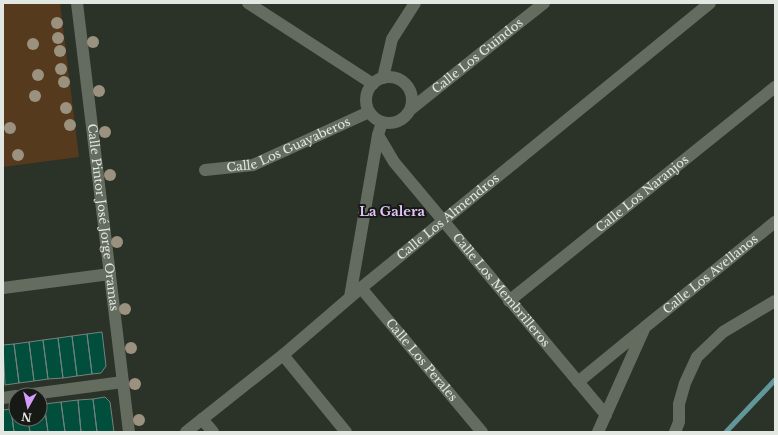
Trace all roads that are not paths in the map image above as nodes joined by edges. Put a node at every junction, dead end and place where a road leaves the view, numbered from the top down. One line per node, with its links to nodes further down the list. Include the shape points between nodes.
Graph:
1 (77, 3): 15 (street, Calle Pintor José Jorge Oramas)
2 (248, 3): 6 (street)
3 (544, 3): 8 (street, Calle Los Guindos)
4 (710, 3): 13 (street, Calle Los Almendros)
5 (410, 5): 6 (street, via 392,39)
6 (378, 81): 8 (street, via 398,79 409,88); 9 (street, via 366,97)
7 (775, 88): 19 (street, Calle Los Naranjos)
8 (411, 109): 10 (street, via 402,120)
9 (369, 112): 10 (street); 12 (street, Calle Los Guayaberos, via 253,165)
10 (382, 122): 11 (street)
11 (378, 135): 13 (street, Calle Los Membrilleros, via 394,162); 18 (street)
12 (205, 170)
13 (444, 220): 17 (street, Calle Los Almendros); 19 (street, Calle Los Membrilleros)
14 (775, 222): 21 (street, Calle Los Avellanos)
15 (110, 274): 16 (street); 23 (street, Calle Pintor José Jorge Oramas)
16 (3, 288)
17 (361, 288): 18 (street, Calle Los Almendros); 32 (street, Calle Los Perales)
18 (350, 297): 22 (street, Calle Los Almendros)
19 (509, 301): 24 (street, Calle Los Membrilleros)
20 (775, 301): 34 (street, via 723,332 697,357 685,383)
21 (645, 327): 24 (street, Calle Los Avellanos); 26 (street, Calle Los Avellanos)
22 (283, 355): 27 (street, Calle Los Almendros); 31 (street)
23 (123, 382): 25 (street); 28 (street, Calle Pintor José Jorge Oramas)
24 (578, 382): 26 (street, Calle Los Membrilleros)
25 (48, 392)
26 (606, 415): 33 (street, Calle Los Avellanos)
27 (202, 419): 29 (street, Calle Los Almendros); 30 (street)
28 (129, 432)
29 (186, 432)
30 (213, 432)
31 (346, 432)
32 (482, 432)
33 (598, 432)
34 (675, 432)

